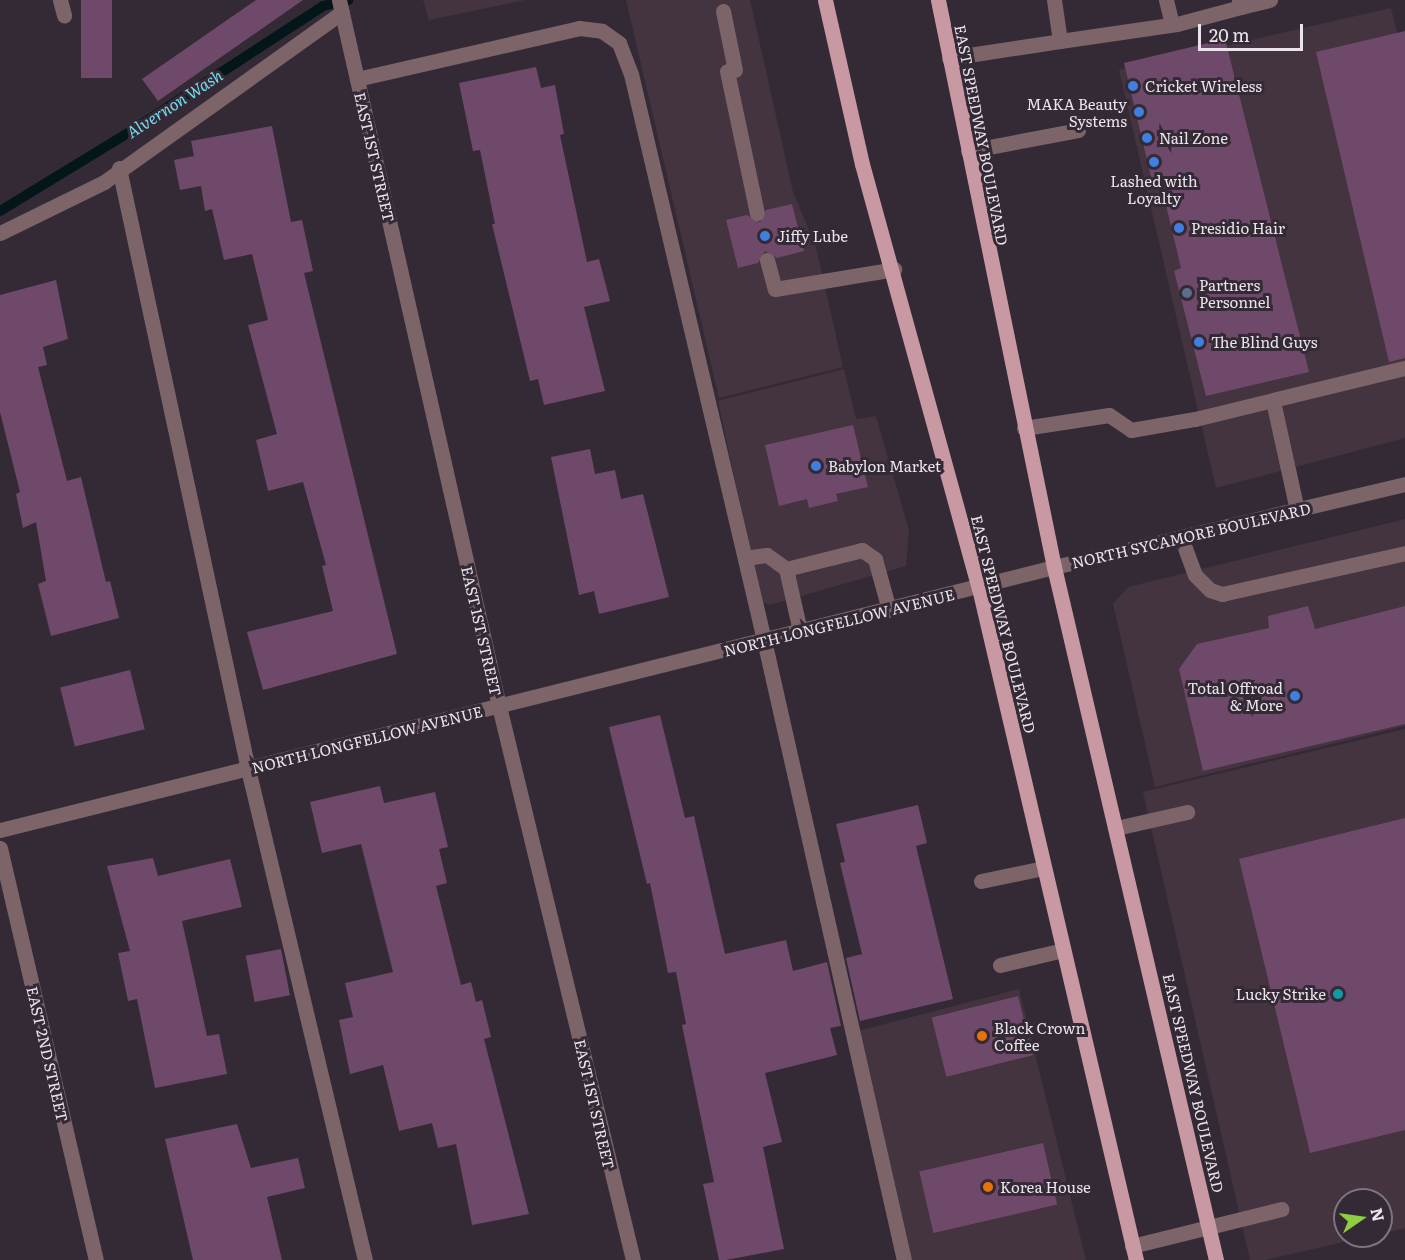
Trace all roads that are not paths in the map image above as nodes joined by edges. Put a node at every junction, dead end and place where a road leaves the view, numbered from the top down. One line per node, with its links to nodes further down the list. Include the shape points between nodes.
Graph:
1 (825, 0): 19 (main road, EAST SPEEDWAY BOULEVARD, via 862,164)
2 (938, 0): 11 (main road, EAST SPEEDWAY BOULEVARD)
3 (1054, 0): 10 (street)
4 (1166, 0): 9 (street)
5 (1270, 0): 6 (street)
6 (1240, 4): 9 (street)
7 (340, 6): 12 (street, EAST 1ST STREET); 15 (street)
8 (723, 11): 16 (street)
9 (1172, 24): 10 (street)
10 (1060, 41): 11 (street)
11 (949, 58): 14 (main road, EAST SPEEDWAY BOULEVARD)
12 (357, 80): 27 (street, via 579,28 602,31 619,43 631,74); 34 (street, EAST 1ST STREET)
13 (1078, 130): 14 (street)
14 (968, 151): 22 (main road, EAST SPEEDWAY BOULEVARD)
15 (118, 168): 17 (street, via 104,182); 35 (street)
16 (758, 213)
17 (0, 233)
18 (767, 260): 19 (street, via 775,289)
19 (894, 269): 30 (main road, EAST SPEEDWAY BOULEVARD)
20 (1405, 368): 21 (street)
21 (1273, 401): 22 (street, via 1131,430 1109,415); 24 (street)
22 (1024, 428): 28 (main road, EAST SPEEDWAY BOULEVARD)
23 (1405, 484): 24 (street, NORTH SYCAMORE BOULEVARD)
24 (1297, 510): 25 (street, NORTH SYCAMORE BOULEVARD)
25 (1181, 537): 26 (street, via 1195,575 1210,590 1222,594); 28 (street, NORTH SYCAMORE BOULEVARD)
26 (1405, 553)
27 (745, 558): 29 (street, via 767,555); 33 (street)
28 (1054, 567): 30 (street, NORTH SYCAMORE BOULEVARD); 37 (main road, EAST SPEEDWAY BOULEVARD)
29 (786, 569): 31 (street, via 862,550 870,553); 32 (street)
30 (979, 588): 31 (street, NORTH LONGFELLOW AVENUE); 40 (main road, EAST SPEEDWAY BOULEVARD)
31 (889, 610): 32 (street, NORTH LONGFELLOW AVENUE)
32 (800, 632): 33 (street, NORTH LONGFELLOW AVENUE)
33 (764, 640): 34 (street, NORTH LONGFELLOW AVENUE); 50 (street)
34 (499, 706): 35 (street, NORTH LONGFELLOW AVENUE); 49 (street, EAST 1ST STREET)
35 (248, 769): 38 (street, NORTH LONGFELLOW AVENUE); 48 (street)
36 (1187, 812): 37 (street)
37 (1116, 828): 45 (main road, EAST SPEEDWAY BOULEVARD)
38 (0, 830)
39 (0, 848): 47 (street, EAST 2ND STREET)
40 (1044, 868): 41 (street); 42 (main road, EAST SPEEDWAY BOULEVARD)
41 (981, 881)
42 (1064, 950): 43 (street); 46 (main road, EAST SPEEDWAY BOULEVARD)
43 (1000, 965)
44 (1281, 1209): 45 (street)
45 (1208, 1226): 46 (street); 51 (main road, EAST SPEEDWAY BOULEVARD)
46 (1134, 1253)
47 (96, 1260)
48 (365, 1260)
49 (633, 1260)
50 (904, 1260)
51 (1216, 1260)

